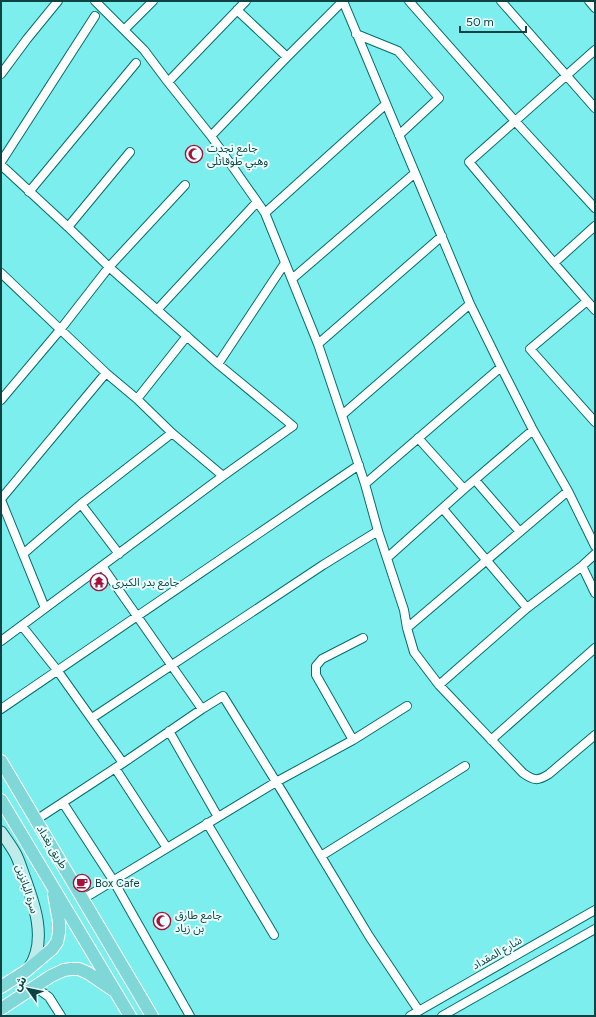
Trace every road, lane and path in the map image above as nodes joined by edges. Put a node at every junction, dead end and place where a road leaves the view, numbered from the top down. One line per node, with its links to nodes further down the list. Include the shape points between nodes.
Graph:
1 (58, 1): 17 (street)
2 (95, 1): 12 (street)
3 (153, 1): 12 (street)
4 (246, 1): 10 (street)
5 (343, 1): 13 (street); 15 (street)
6 (409, 1): 22 (street)
7 (501, 1): 18 (street)
8 (589, 1): 9 (street)
9 (595, 8)
10 (237, 10): 15 (street); 19 (street)
11 (95, 16): 26 (street)
12 (124, 30): 19 (street, via 144,50)
13 (356, 34): 20 (street); 23 (street, via 398,51 438,98)
14 (595, 50): 18 (street)
15 (287, 57): 24 (street)
16 (136, 63): 29 (street)
17 (2, 69)
18 (566, 76): 21 (street); 22 (street)
19 (168, 82): 24 (street)
20 (386, 104): 23 (street); 32 (street)
21 (595, 108)
22 (515, 121): 31 (street); 37 (street, via 469,162)
23 (399, 135): 27 (street)
24 (211, 136): 30 (street)
25 (130, 152): 34 (street)
26 (1, 164): 29 (street)
27 (415, 173): 35 (street); 40 (street)
28 (185, 185): 38 (street)
29 (29, 192): 34 (street)
30 (257, 202): 32 (street); 43 (street)
31 (595, 208)
32 (265, 213): 36 (street)
33 (595, 226): 37 (street)
34 (68, 227): 38 (street)
35 (442, 236): 42 (street); 47 (street)
36 (285, 263): 40 (street); 48 (street)
37 (554, 263): 41 (street)
38 (109, 267): 43 (street); 45 (street)
39 (1, 273): 45 (street)
40 (292, 279): 47 (street)
41 (587, 301): 44 (street); 54 (street, via 530,349)
42 (470, 304): 49 (street); 53 (street)
43 (157, 310): 46 (street)
44 (595, 310)
45 (60, 330): 50 (street); 52 (street)
46 (187, 336): 48 (street); 51 (street)
47 (318, 344): 53 (street)
48 (218, 364): 59 (street, via 293,426)
49 (501, 367): 55 (street); 57 (street)
50 (106, 373): 51 (street); 64 (street)
51 (136, 399): 56 (street)
52 (1, 400)
53 (342, 415): 58 (street)
54 (595, 422)
55 (533, 430): 60 (street); 63 (street)
56 (172, 433): 59 (street); 65 (street)
57 (418, 438): 61 (street); 62 (street)
58 (359, 465): 61 (street); 80 (street)
59 (223, 476): 71 (street)
60 (475, 480): 62 (street); 68 (street)
61 (365, 484): 67 (street)
62 (464, 490): 66 (street)
63 (568, 491): 68 (street); 69 (street)
64 (1, 500): 70 (street)
65 (81, 504): 70 (street); 71 (street)
66 (443, 509): 73 (street); 74 (street)
67 (378, 531): 73 (street); 86 (street)
68 (520, 532): 74 (street)
69 (595, 546)
70 (23, 554): 78 (street)
71 (119, 554): 75 (street)
72 (595, 554): 76 (street)
73 (387, 558): 82 (street, via 404,610)
74 (487, 560): 79 (street); 82 (street)
75 (102, 566): 78 (street); 80 (street)
76 (582, 566): 77 (street); 79 (street)
77 (595, 593)
78 (45, 608): 81 (street)
79 (527, 608): 88 (street)
80 (137, 616): 86 (street); 87 (street)
81 (22, 626): 84 (street); 87 (street)
82 (407, 628): 88 (street, via 414,652)
83 (363, 638): 95 (street, via 322,659 316,666 316,675)
84 (1, 641)
85 (595, 648): 96 (street)
86 (172, 665): 91 (street); 92 (street)
87 (57, 670): 90 (street); 92 (street)
88 (439, 685): 96 (street)
89 (407, 706): 95 (street)
90 (1, 709)
91 (202, 709): 93 (street); 101 (street, via 223,696)
92 (92, 718): 98 (street)
93 (169, 731): 98 (street); 104 (street)
94 (595, 736): 96 (street, via 550,774 535,780 523,773)
95 (353, 740): 101 (street)
96 (491, 740)
97 (1, 761): 105 (main road, طريق بغداد)
98 (124, 762): 100 (street)
99 (465, 766): 109 (street)
100 (115, 768): 103 (street); 108 (street)
101 (276, 782): 104 (street); 109 (street)
102 (1, 800): 111 (main road, طريق بغداد)
103 (63, 803): 105 (street); 110 (street)
104 (218, 817): 106 (street)
105 (36, 820): 112 (main road, طريق بغداد)
106 (208, 823): 108 (street); 115 (street)
107 (1, 832): 116 (main road, سرة البانزين, via 16,854 38,925 36,955)
108 (166, 848): 110 (street)
109 (321, 856): 121 (street, via 369,936)
110 (114, 880): 112 (street); 125 (street)
111 (52, 886): 116 (main road, via 59,922 57,942); 119 (main road, طريق بغداد)
112 (83, 899): 124 (main road, طريق بغداد)
113 (595, 910): 121 (street, شارع المقداد)
114 (595, 929): 127 (street)
115 (274, 935)
116 (26, 971): 117 (main road); 118 (main road)
117 (1, 987)
118 (35, 987): 119 (main road, via 64,970 79,969); 120 (main road); 122 (street, via 49,997)
119 (115, 992): 123 (main road, طريق بغداد)
120 (1, 1009)
121 (419, 1011): 126 (street, شارع المقداد)
122 (61, 1016)
123 (130, 1016)
124 (152, 1016)
125 (190, 1016)
126 (410, 1016)
127 (442, 1016)

